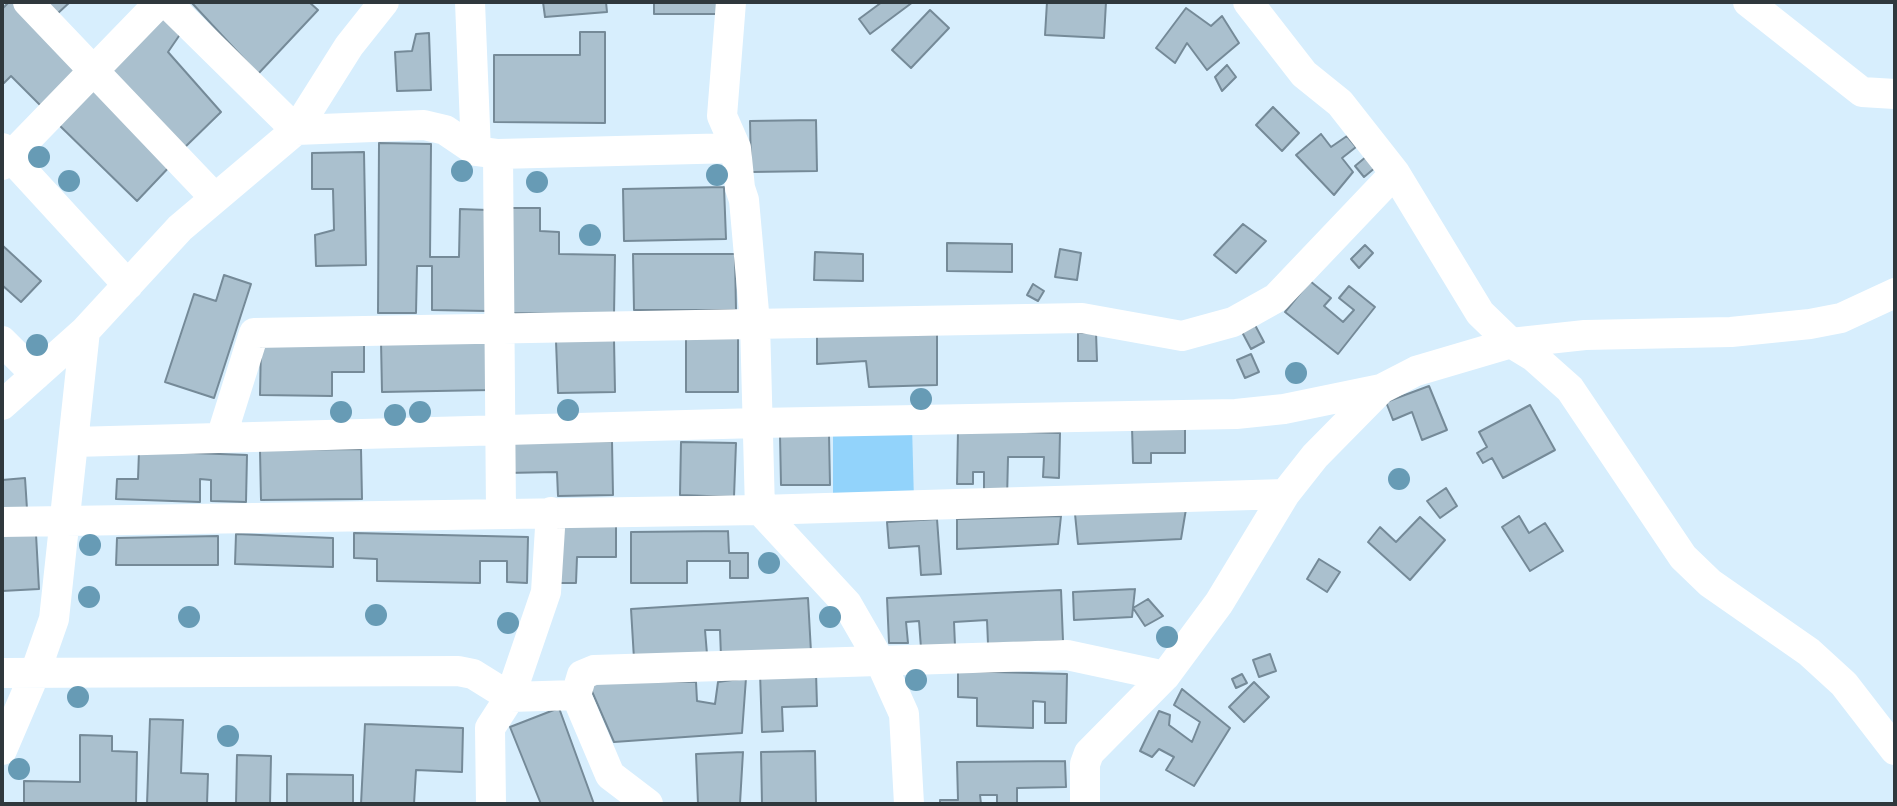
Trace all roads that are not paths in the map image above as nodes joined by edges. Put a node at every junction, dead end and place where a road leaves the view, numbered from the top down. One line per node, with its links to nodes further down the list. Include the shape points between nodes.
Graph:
1 (28, 2): 9 (street)
2 (160, 2): 9 (street)
3 (166, 2): 11 (street)
4 (384, 2): 11 (street)
5 (470, 2): 13 (street)
6 (731, 2): 12 (street, via 722,116)
7 (1248, 2): 15 (street, via 1304,74 1340,103)
8 (1748, 2): 10 (street, via 1862,92)
9 (94, 71): 14 (street); 16 (street)
10 (1895, 94)
11 (296, 130): 13 (street, via 424,125); 16 (street)
12 (736, 148): 13 (street); 19 (street)
13 (487, 152): 20 (street)
14 (5, 157): 17 (street)
15 (1395, 173): 19 (street, via 1276,298 1233,322 1182,336 1082,318); 23 (street, via 1480,313)
16 (215, 198): 17 (street)
17 (128, 285): 21 (street)
18 (1895, 293): 23 (street, via 1841,318 1810,324)
19 (755, 323): 20 (street); 27 (street)
20 (499, 327): 28 (street); 29 (street, via 254,333)
21 (85, 331): 24 (street); 30 (street)
22 (2, 341): 24 (street)
23 (1511, 343): 25 (street, via 1416,371); 44 (street, via 1570,389 1683,557 1710,583 1809,652 1844,684)
24 (36, 375): 26 (street)
25 (1381, 389): 27 (street, via 1236,414); 31 (street)
26 (2, 405)
27 (758, 423): 28 (street); 32 (street)
28 (498, 431): 29 (street); 33 (street)
29 (221, 438): 30 (street)
30 (74, 442): 35 (street)
31 (1285, 494): 32 (street); 40 (street, via 1219,603)
32 (760, 510): 34 (street); 37 (street, via 847,604)
33 (501, 512): 34 (street); 35 (street)
34 (551, 512): 42 (street, via 546,592)
35 (66, 521): 36 (street); 39 (street, via 54,619)
36 (2, 522)
37 (881, 663): 40 (street, via 1067,655); 41 (street, via 594,670 582,675); 47 (street, via 904,714)
38 (2, 673): 39 (street)
39 (35, 673): 42 (street, via 444,669 473,674); 43 (street)
40 (1165, 676): 48 (street, via 1089,753)
41 (576, 695): 42 (street); 46 (street, via 610,775)
42 (510, 697): 45 (street, via 490,728)
43 (2, 750)
44 (1895, 750)
45 (491, 804)
46 (648, 804)
47 (909, 804)
48 (1085, 804)

